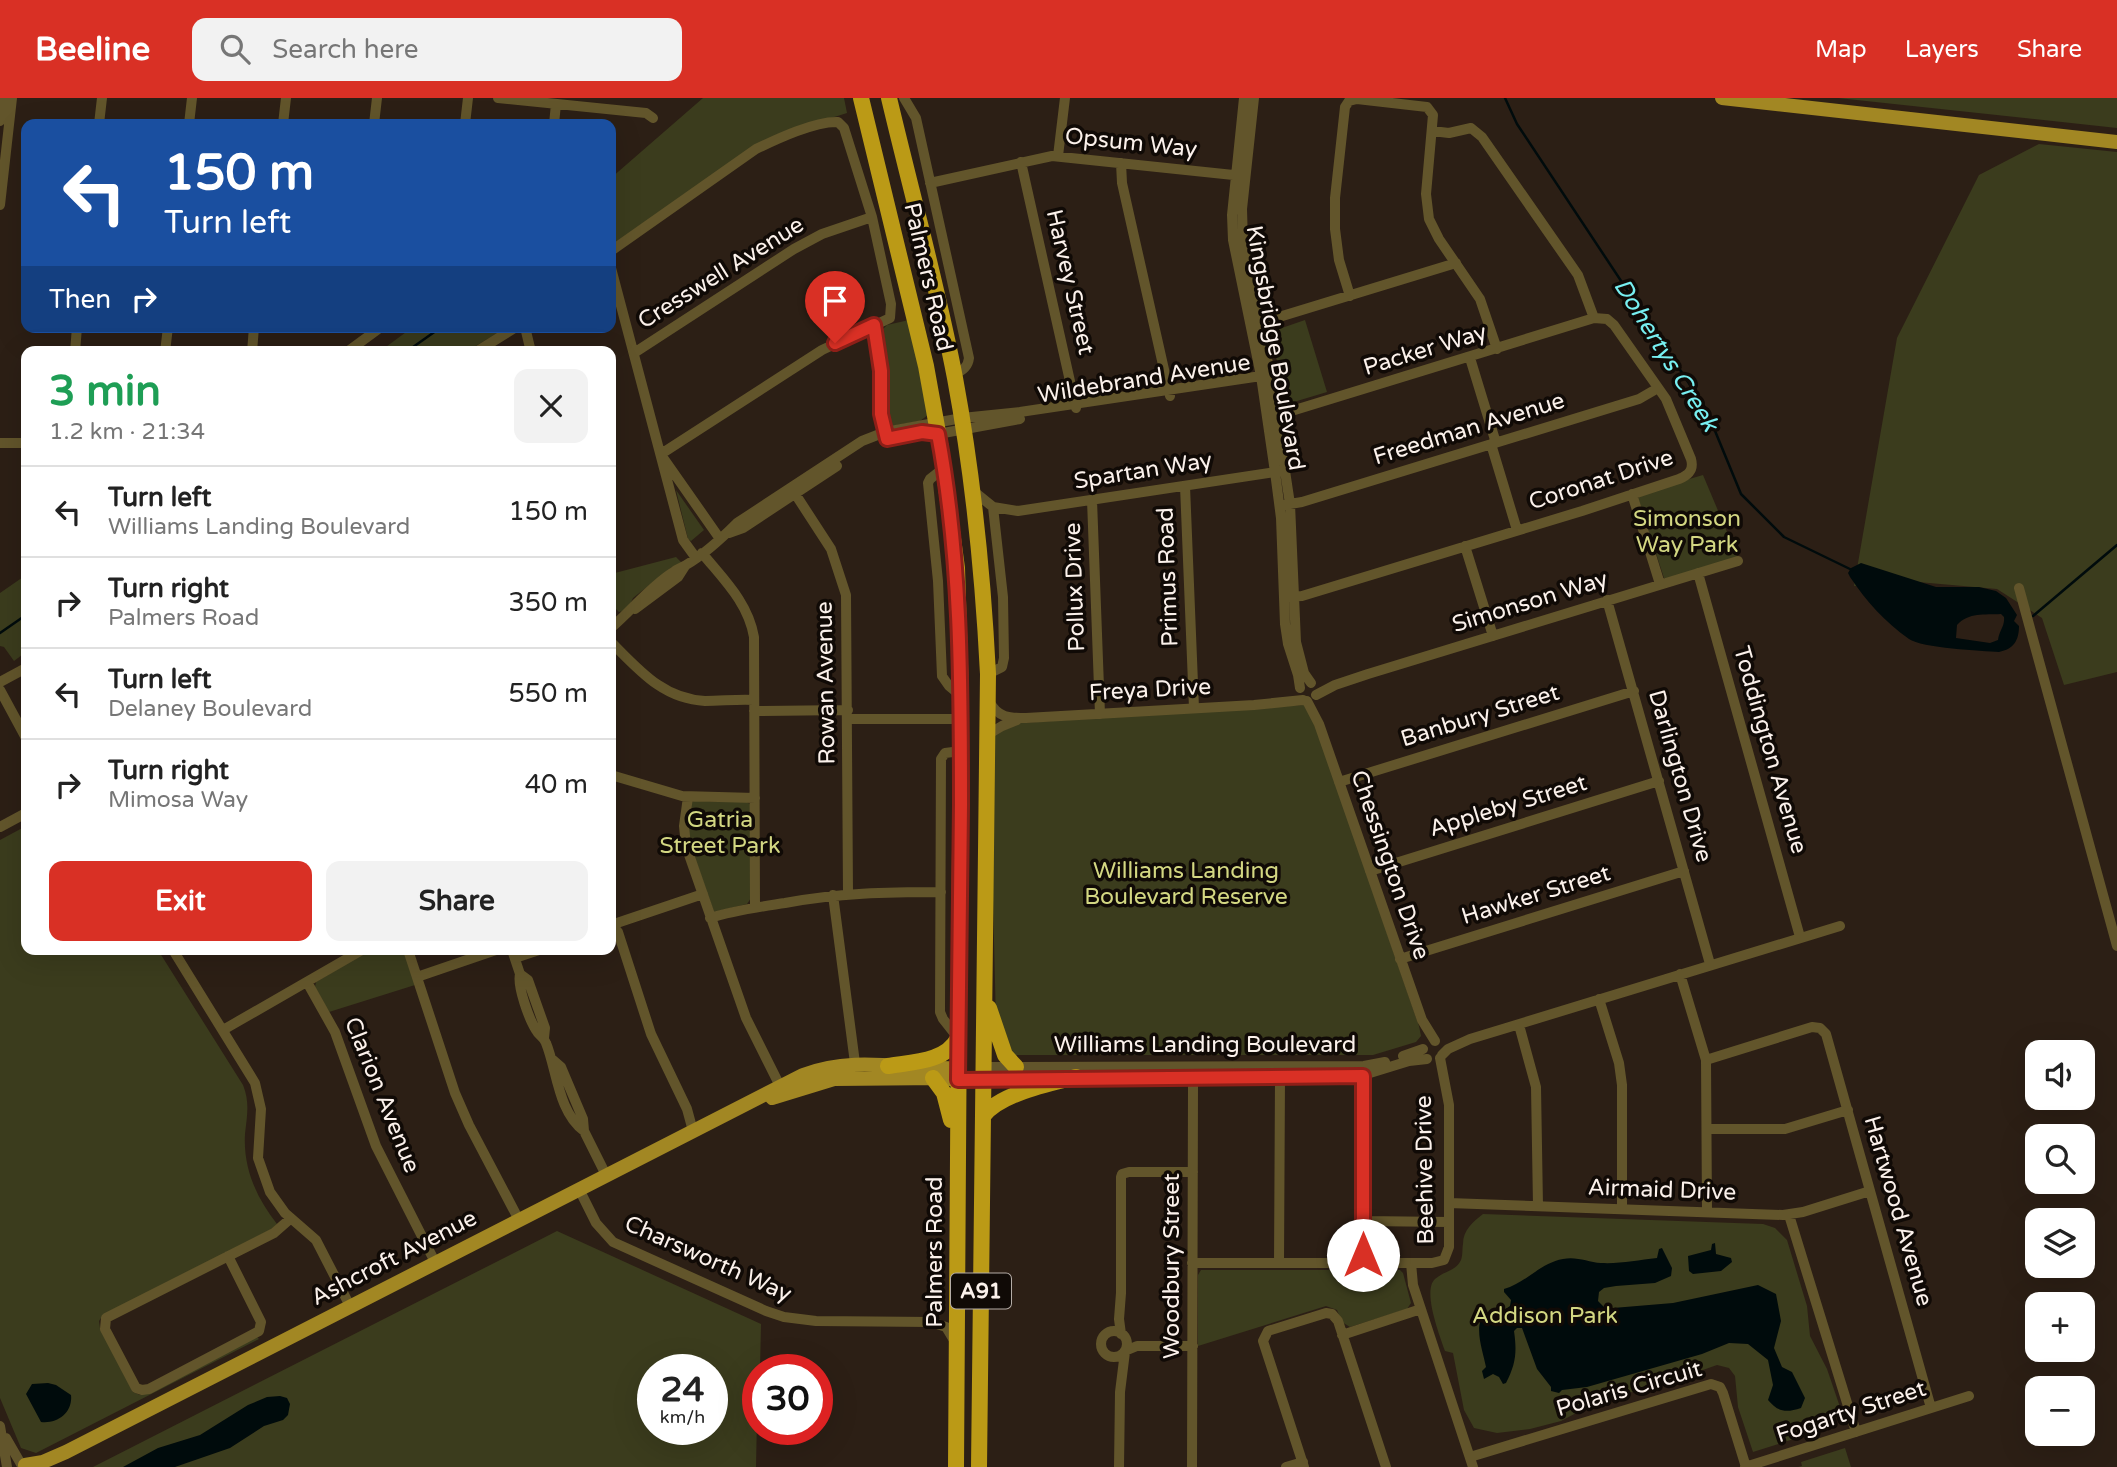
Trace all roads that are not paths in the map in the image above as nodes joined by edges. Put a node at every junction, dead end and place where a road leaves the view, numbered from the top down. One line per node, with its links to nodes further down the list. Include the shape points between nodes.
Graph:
1 (2, 98): 26 (street)
2 (12, 98): 34 (street)
3 (102, 98): 19 (street)
4 (192, 98): 20 (street)
5 (279, 98): 21 (street)
6 (286, 98): 22 (street)
7 (377, 98): 23 (street)
8 (468, 98): 24 (street)
9 (498, 98): 17 (street)
10 (861, 98): 57 (highway, Palmers Road / A91)
11 (889, 98): 50 (highway, Palmers Road / A91)
12 (904, 98): 33 (street, Palmers Road, via 915,114)
13 (1065, 98): 29 (street)
14 (1244, 98): 32 (street, Kingsbridge Boulevard)
15 (1254, 98): 32 (street, Kingsbridge Boulevard)
16 (1722, 98): 28 (main road)
17 (556, 104): 18 (street, via 646,113); 25 (street)
18 (653, 118)
19 (100, 119)
20 (190, 119)
21 (277, 119)
22 (284, 119)
23 (375, 119)
24 (466, 119)
25 (554, 119)
26 (0, 121)
27 (1432, 131): 37 (street, via 1427,210); 39 (street, via 1433,115 1427,107 1353,99 1344,111 1334,219); 40 (street, via 1471,128 1479,133 1578,275)
28 (2117, 142)
29 (1058, 156): 30 (street, Opsum Way); 31 (street, Opsum Way)
30 (1021, 162): 33 (street, Opsum Way); 54 (street, Harvey Street)
31 (1121, 163): 32 (street, Opsum Way); 53 (street)
32 (1241, 176): 42 (street, Kingsbridge Boulevard, via 1242,269)
33 (930, 183): 50 (street, Palmers Road, via 969,358 961,372)
34 (0, 205)
35 (872, 217): 36 (street, via 846,131 832,122 780,138 746,155); 41 (street, via 891,304 890,317); 48 (street, Cresswell Avenue, via 794,249)
36 (616, 247)
37 (1456, 263): 39 (street); 47 (street, via 1480,299)
38 (616, 296): 48 (street)
39 (1350, 296): 42 (street)
40 (1594, 318): 47 (street, Packer Way); 52 (street, Coronat Drive, via 1614,325)
41 (874, 325): 58 (street); 62 (street, via 822,350)
42 (1255, 325): 51 (street, Kingsbridge Boulevard)
43 (373, 333): 45 (street)
44 (506, 333): 46 (street)
45 (355, 346)
46 (486, 346)
47 (1497, 349): 49 (street, Packer Way)
48 (634, 353): 62 (street)
49 (1470, 358): 55 (street, Packer Way); 61 (street)
50 (954, 374): 56 (highway, Palmers Road / A91)
51 (1264, 379): 53 (street, Wildebrand Avenue); 55 (street, Kingsbridge Boulevard)
52 (1658, 388): 61 (street, Freedman Avenue); 68 (street, Coronat Drive, via 1692,468 1679,479)
53 (1170, 393): 54 (street, Wildebrand Avenue)
54 (1076, 408): 56 (street, Wildebrand Avenue)
55 (1272, 417): 63 (street, Kingsbridge Boulevard)
56 (963, 424): 57 (street, Wildebrand Avenue); 67 (highway, Palmers Road / A91)
57 (937, 428): 58 (street, Wildebrand Avenue); 99 (highway, Palmers Road / A91, via 957,568)
58 (886, 435): 66 (street, Wildebrand Avenue, via 862,441)
59 (0, 443): 60 (street)
60 (21, 443)
61 (1493, 443): 70 (street, Freedman Avenue); 74 (street)
62 (661, 454): 64 (street)
63 (1280, 472): 65 (street, Spartan Way); 70 (street, Kingsbridge Boulevard)
64 (674, 483): 75 (street); 77 (street, via 683,540)
65 (1185, 486): 69 (street, Spartan Way); 95 (street, Primus Road)
66 (793, 490): 75 (street, Wildebrand Avenue, via 737,523); 97 (street, Rowan Avenue, via 831,548 845,586)
67 (972, 490): 71 (street); 88 (highway, Palmers Road / A91)
68 (1632, 494): 74 (street, Coronat Drive); 80 (street)
69 (1092, 500): 72 (street, Spartan Way); 96 (street, Pollux Drive)
70 (1285, 505): 82 (street, Kingsbridge Boulevard)
71 (993, 507): 72 (street, Spartan Way); 73 (street)
72 (1018, 511): 73 (street, Spartan Way)
73 (996, 526): 88 (street, via 1004,658 1002,667)
74 (1517, 530): 76 (street, Coronat Drive)
75 (723, 537): 77 (street, Wildebrand Avenue)
76 (1465, 545): 82 (street, Coronat Drive); 85 (street)
77 (699, 555): 84 (street, Wildebrand Avenue, via 678,577); 94 (street, via 742,604 750,621 755,647)
78 (1738, 561): 79 (street, Simonson Way)
79 (1698, 573): 80 (street, Simonson Way); 121 (street, Toddington Avenue)
80 (1660, 584): 83 (street, Simonson Way)
81 (2019, 588): 122 (street)
82 (1289, 597): 92 (street, Kingsbridge Boulevard, via 1287,644)
83 (1607, 600): 85 (street, Simonson Way); 91 (street, Darlington Drive)
84 (616, 623)
85 (1493, 636): 92 (street, Simonson Way)
86 (616, 647): 94 (street, via 666,691 696,700)
87 (21, 671): 89 (street)
88 (988, 674): 93 (highway, Palmers Road / A91)
89 (0, 682)
90 (0, 690): 100 (street)
91 (1634, 691): 104 (street, Darlington Drive); 105 (street, Banbury Street)
92 (1308, 692): 95 (street, Freya Drive, via 1275,702); 105 (street, Chessington Drive)
93 (988, 699): 98 (street, Freya Drive, via 1002,716); 101 (highway, Palmers Road / A91)
94 (754, 705): 97 (street); 107 (street)
95 (1194, 708): 96 (street, Freya Drive)
96 (1100, 714): 98 (street, Freya Drive)
97 (848, 715): 99 (street); 113 (street, Rowan Avenue)
98 (1026, 718): 101 (street, Freya Drive)
99 (961, 719): 102 (highway, Palmers Road / A91)
100 (21, 729)
101 (987, 735): 133 (highway, Palmers Road / A91)
102 (961, 751): 112 (street, via 945,753 941,759); 137 (highway, Palmers Road / A91)
103 (616, 776): 106 (street)
104 (1659, 781): 110 (street, Appleby Street); 111 (street, Darlington Drive)
105 (1339, 782): 110 (street, Chessington Drive)
106 (688, 797): 107 (street); 114 (street, via 685,838)
107 (755, 798): 116 (street)
108 (21, 816): 109 (street)
109 (0, 827)
110 (1370, 871): 128 (street, Chessington Drive)
111 (1684, 871): 128 (street, Hawker Street); 129 (street, Darlington Drive)
112 (941, 892): 113 (street); 137 (street, via 940,1012)
113 (848, 893): 115 (street)
114 (703, 894): 117 (street); 118 (street)
115 (833, 895): 116 (street); 140 (street)
116 (755, 906): 117 (street)
117 (710, 918): 150 (street, via 746,1018)
118 (616, 923)
119 (1840, 926): 121 (street, Williams Landing Boulevard)
120 (616, 931): 154 (street, via 658,1051)
121 (1800, 937): 129 (street, Williams Landing Boulevard)
122 (2117, 946)
123 (176, 955): 136 (street)
124 (353, 955): 132 (street)
125 (410, 955): 131 (street)
126 (481, 955): 131 (street)
127 (513, 955): 158 (street, via 520,974 528,981 553,1060 561,1067 584,1131)
128 (1400, 959): 138 (street, Chessington Drive)
129 (1710, 964): 130 (street, Williams Landing Boulevard)
130 (1680, 974): 134 (street, Williams Landing Boulevard); 139 (street)
131 (417, 977): 167 (street, via 454,1093)
132 (307, 982): 136 (street); 171 (street, Clarion Avenue, via 335,1032 376,1146)
133 (984, 992): 142 (highway, via 1005,1055); 144 (highway, Palmers Road / A91)
134 (1599, 999): 135 (street, Williams Landing Boulevard); 163 (street, via 1622,1084)
135 (1518, 1025): 138 (street, Williams Landing Boulevard); 162 (street, via 1536,1087)
136 (223, 1030): 166 (street, via 255,1083 261,1109 260,1167 270,1192)
137 (958, 1038): 141 (highway, via 951,1049 935,1057); 145 (highway, Palmers Road / A91)
138 (1433, 1051): 143 (street, Williams Landing Boulevard, via 1364,1066); 146 (street, Williams Landing Boulevard); 161 (street, Beehive Drive, via 1449,1105)
139 (1706, 1060): 152 (street, Hartwood Avenue, via 1820,1028 1828,1038); 155 (street)
140 (855, 1063): 141 (main road, Ashcroft Avenue); 150 (main road, Ashcroft Avenue, via 822,1068)
141 (888, 1066): 145 (main road, Ashcroft Avenue)
142 (1016, 1067): 143 (street, Williams Landing Boulevard); 144 (street, Williams Landing Boulevard)
143 (1195, 1071): 147 (street, Williams Landing Boulevard); 148 (street, Williams Landing Boulevard); 157 (street, Woodbury Street)
144 (984, 1073): 145 (highway); 147 (street, Williams Landing Boulevard); 153 (highway, Palmers Road / A91)
145 (958, 1074): 149 (main road, Ashcroft Avenue); 156 (highway, Palmers Road / A91)
146 (1363, 1076): 148 (street, Williams Landing Boulevard); 168 (street)
147 (1076, 1077): 153 (highway, via 1002,1101)
148 (1280, 1077): 173 (street)
149 (933, 1078): 151 (main road, Ashcroft Avenue, via 834,1079); 156 (highway, via 948,1105)
150 (780, 1086): 151 (main road, Ashcroft Avenue)
151 (743, 1106): 154 (main road, Ashcroft Avenue)
152 (1847, 1110): 155 (street, via 1785,1129); 160 (street, Hartwood Avenue)
153 (983, 1116): 200 (highway, Palmers Road / A91)
154 (697, 1129): 158 (main road, Ashcroft Avenue)
155 (1707, 1129): 164 (street)
156 (958, 1157): 177 (highway, Palmers Road / A91)
157 (1193, 1172): 172 (street, Woodbury Street); 176 (street, via 1122,1174)
158 (607, 1175): 159 (main road, Ashcroft Avenue)
159 (579, 1189): 167 (main road, Ashcroft Avenue); 180 (street, Charsworth Way, via 596,1223 614,1242 775,1315 804,1321)
160 (1870, 1191): 165 (street, Airmaid Drive); 191 (street, Hartwood Avenue)
161 (1449, 1203): 162 (street, Airmaid Drive); 169 (street, Beehive Drive)
162 (1538, 1206): 163 (street, Airmaid Drive)
163 (1622, 1209): 164 (street, Airmaid Drive)
164 (1707, 1212): 165 (street, Airmaid Drive)
165 (1789, 1215): 193 (street)
166 (290, 1219): 170 (street, via 274,1233); 178 (street, via 318,1243)
167 (519, 1220): 171 (main road, Ashcroft Avenue)
168 (1363, 1221): 169 (street); 174 (street)
169 (1449, 1222): 175 (street, Beehive Drive, via 1444,1260)
170 (228, 1256): 170 (street, via 106,1318 105,1329 135,1388 149,1389 259,1331 261,1322)
171 (435, 1262): 178 (main road, Ashcroft Avenue)
172 (1192, 1263): 173 (street, Beehive Drive); 185 (street, Woodbury Street)
173 (1279, 1263): 174 (street, Beehive Drive)
174 (1363, 1263): 175 (street, Beehive Drive)
175 (1411, 1264): 179 (street)
176 (1120, 1281): 181 (street); 183 (street)
177 (958, 1303): 180 (street, via 946,1317); 186 (highway, Palmers Road / A91)
178 (350, 1306): 194 (main road, Ashcroft Avenue)
179 (1421, 1309): 182 (street); 195 (street)
180 (931, 1322): 186 (street, via 949,1329)
181 (1105, 1335): 183 (street); 188 (street, via 1101,1342); 188 (street, via 1090,1343)
182 (1342, 1335): 196 (street, via 1336,1318 1326,1313 1264,1336); 204 (street)
183 (1123, 1336): 184 (street); 187 (street)
184 (1155, 1345): 185 (street); 187 (street)
185 (1193, 1346): 202 (street, Woodbury Street)
186 (958, 1351): 199 (highway, Palmers Road / A91)
187 (1125, 1351): 188 (street, via 1119,1356); 189 (street)
188 (1107, 1355): 189 (street)
189 (1120, 1392): 201 (street)
190 (1969, 1396): 191 (street, Fogarty Street)
191 (1931, 1408): 193 (street, Fogarty Street)
192 (1, 1428): 197 (street)
193 (1856, 1432): 205 (street, Fogarty Street)
194 (66, 1452): 197 (main road, Ashcroft Avenue); 198 (main road, Ashcroft Avenue)
195 (1471, 1462): 205 (street, Polaris Circuit, via 1711,1384 1723,1393)
196 (1304, 1464): 203 (street)
197 (19, 1466)
198 (50, 1467)
199 (956, 1467)
200 (979, 1467)
201 (1119, 1467)
202 (1192, 1467)
203 (1286, 1467)
204 (1386, 1467)
205 (1746, 1467)

